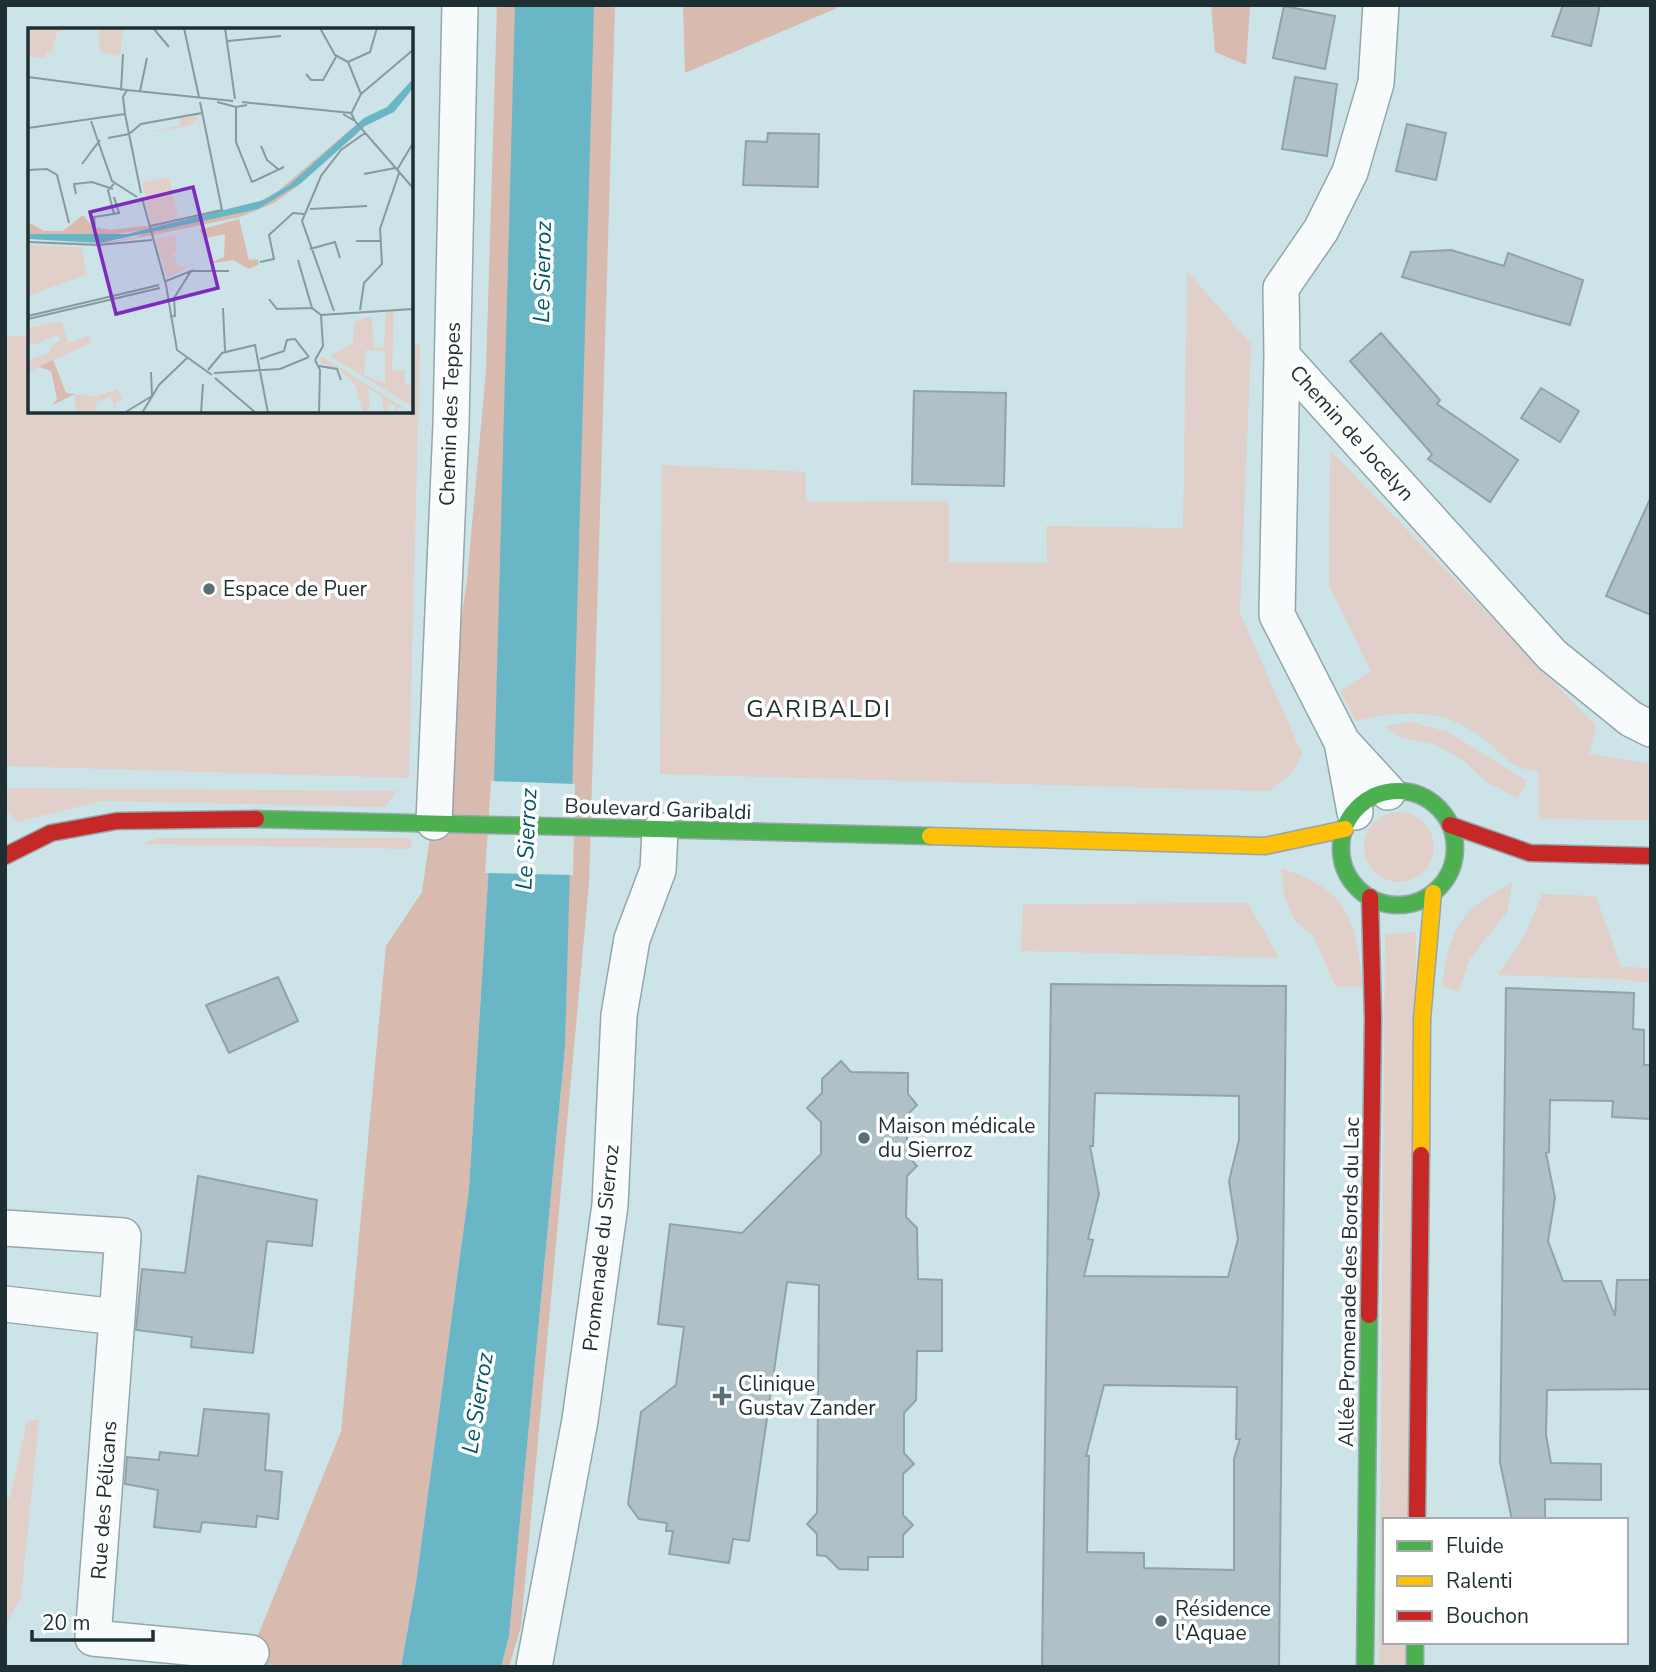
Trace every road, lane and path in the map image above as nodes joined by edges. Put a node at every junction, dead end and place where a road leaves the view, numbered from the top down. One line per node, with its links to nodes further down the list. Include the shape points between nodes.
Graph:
1 (460, 5): 8 (street, Chemin des Teppes)
2 (1381, 5): 3 (street, via 1376,83 1350,172 1321,230 1281,288)
3 (1282, 356): 4 (street, Chemin de Jocelyn, via 1552,655 1631,719); 5 (street, Chemin de Jocelyn, via 1277,615)
4 (1651, 729)
5 (1342, 742): 6 (street, Chemin de Jocelyn); 7 (street, Chemin de Jocelyn)
6 (1388, 792): 7 (main road, via 1369,799); 9 (main road, via 1424,797 1440,809)
7 (1350, 820): 13 (main road, Boulevard Garibaldi); 22 (main road, via 1339,868)
8 (442, 822): 11 (main road, Boulevard Garibaldi); 12 (main road, Boulevard Garibaldi, via 167,818)
9 (1450, 825): 14 (main road); 20 (main road, via 1454,862)
10 (24, 830): 12 (main road, Boulevard Garibaldi)
11 (660, 831): 13 (main road, Boulevard Garibaldi); 29 (street, Promenade du Sierroz, via 658,870 632,939 619,1015 610,1205 580,1420)
12 (51, 833): 16 (main road, Boulevard Garibaldi)
13 (1265, 846): 15 (main road, Boulevard Garibaldi)
14 (1530, 853): 17 (main road); 18 (main road)
15 (1292, 854)
16 (5, 856)
17 (1651, 856)
18 (1506, 861)
19 (1470, 872): 20 (main road)
20 (1446, 880): 21 (main road)
21 (1433, 893): 22 (main road, via 1402,905); 26 (main road, via 1422,1019)
22 (1370, 897): 30 (main road, Allée Promenade des Bords du Lac, via 1373,1019)
23 (5, 1228): 25 (street, via 123,1236)
24 (5, 1304): 25 (street)
25 (117, 1317): 28 (street, Rue des Pélicans, via 93,1637)
26 (1417, 1518)
27 (1415, 1644): 31 (main road)
28 (251, 1653)
29 (534, 1667)
30 (1365, 1667)
31 (1415, 1667)

